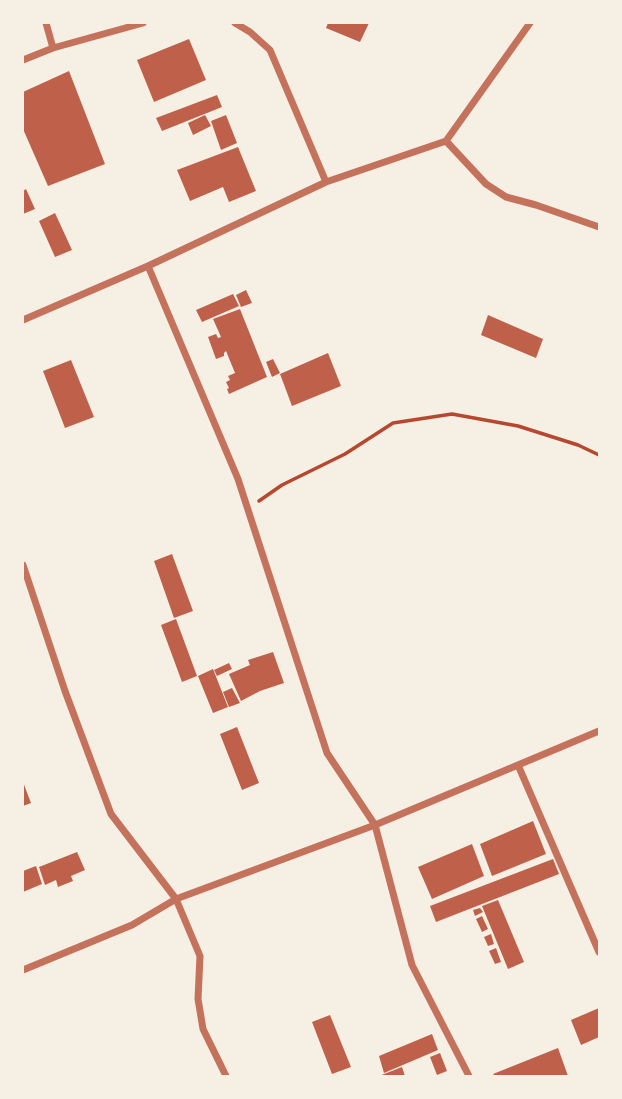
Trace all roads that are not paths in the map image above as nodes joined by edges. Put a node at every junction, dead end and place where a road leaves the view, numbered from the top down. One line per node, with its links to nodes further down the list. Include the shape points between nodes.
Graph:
1 (46, 23): 5 (street)
2 (143, 23): 5 (street)
3 (235, 23): 8 (street, via 270,50)
4 (530, 23): 7 (street)
5 (53, 48): 6 (street)
6 (23, 60)
7 (446, 141): 8 (street); 9 (street, via 485,184 506,197)
8 (326, 182): 10 (street)
9 (599, 227)
10 (148, 266): 11 (street); 15 (street, via 238,479 327,753)
11 (23, 320)
12 (23, 565): 16 (street, via 111,814)
13 (599, 731): 14 (street)
14 (518, 765): 15 (street); 17 (street)
15 (374, 825): 16 (street); 20 (street, via 412,965)
16 (176, 899): 18 (street, via 132,925); 19 (street, via 200,956 198,999 204,1030)
17 (599, 952)
18 (23, 970)
19 (226, 1076)
20 (470, 1076)

